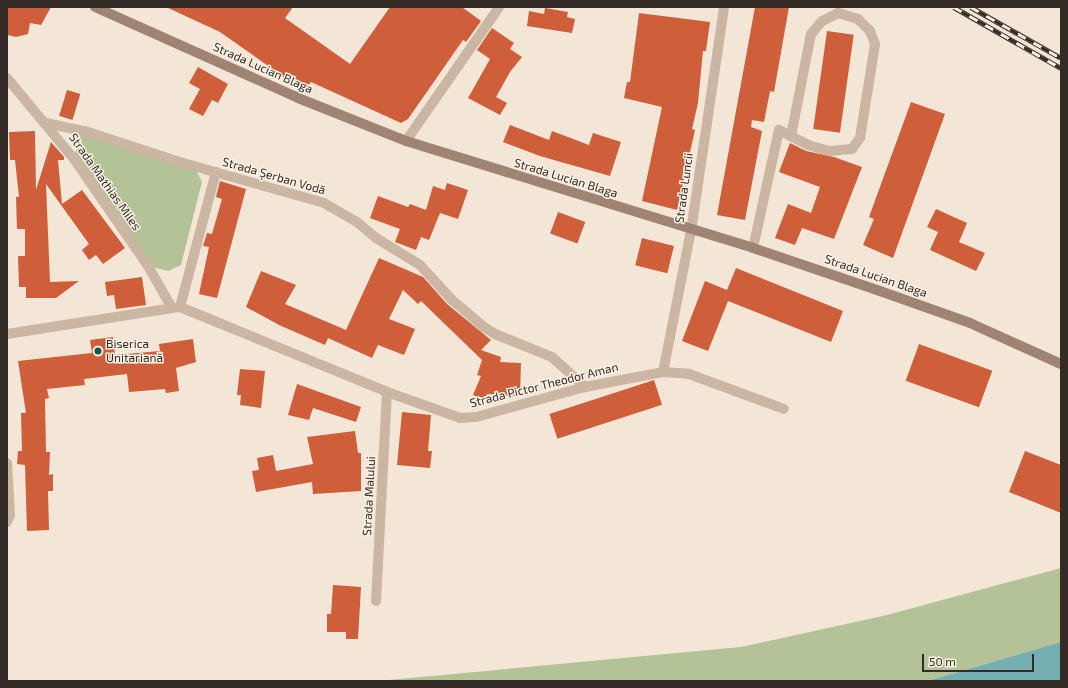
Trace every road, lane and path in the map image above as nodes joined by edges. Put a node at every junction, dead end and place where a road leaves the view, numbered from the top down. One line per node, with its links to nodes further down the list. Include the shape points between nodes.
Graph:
1 (95, 7): 7 (street, Strada Lucian Blaga, via 298,98)
2 (499, 7): 7 (street)
3 (724, 7): 9 (street, Strada Luncii)
4 (7, 78): 5 (street, Strada Mathias Miles)
5 (46, 123): 8 (street, Strada Șerban Vodă, via 85,131); 11 (street, Strada Mathias Miles)
6 (791, 136): 6 (street, via 829,151 852,149 860,138 875,44 870,31 858,19 838,13 822,21 811,34); 10 (street, via 779,130)
7 (406, 141): 9 (street, Strada Lucian Blaga)
8 (216, 172): 11 (street); 15 (street, Strada Șerban Vodă, via 324,203 357,222 376,238 420,265 472,319 495,334 552,357)
9 (691, 230): 10 (street, Strada Lucian Blaga); 14 (street, Strada Luncii)
10 (753, 248): 13 (street, Strada Lucian Blaga, via 970,323)
11 (176, 307): 12 (street); 16 (street, Strada Pictor Theodor Aman)
12 (7, 334)
13 (1061, 364)
14 (663, 372): 15 (street, Strada Pictor Theodor Aman); 17 (street, Strada Pictor Theodor Aman, via 689,374)
15 (585, 387): 16 (street, Strada Pictor Theodor Aman, via 476,417 460,418)
16 (387, 392): 20 (street, Strada Malului)
17 (784, 409)
18 (7, 463): 19 (street, via 10,515)
19 (7, 522)
20 (376, 601)

